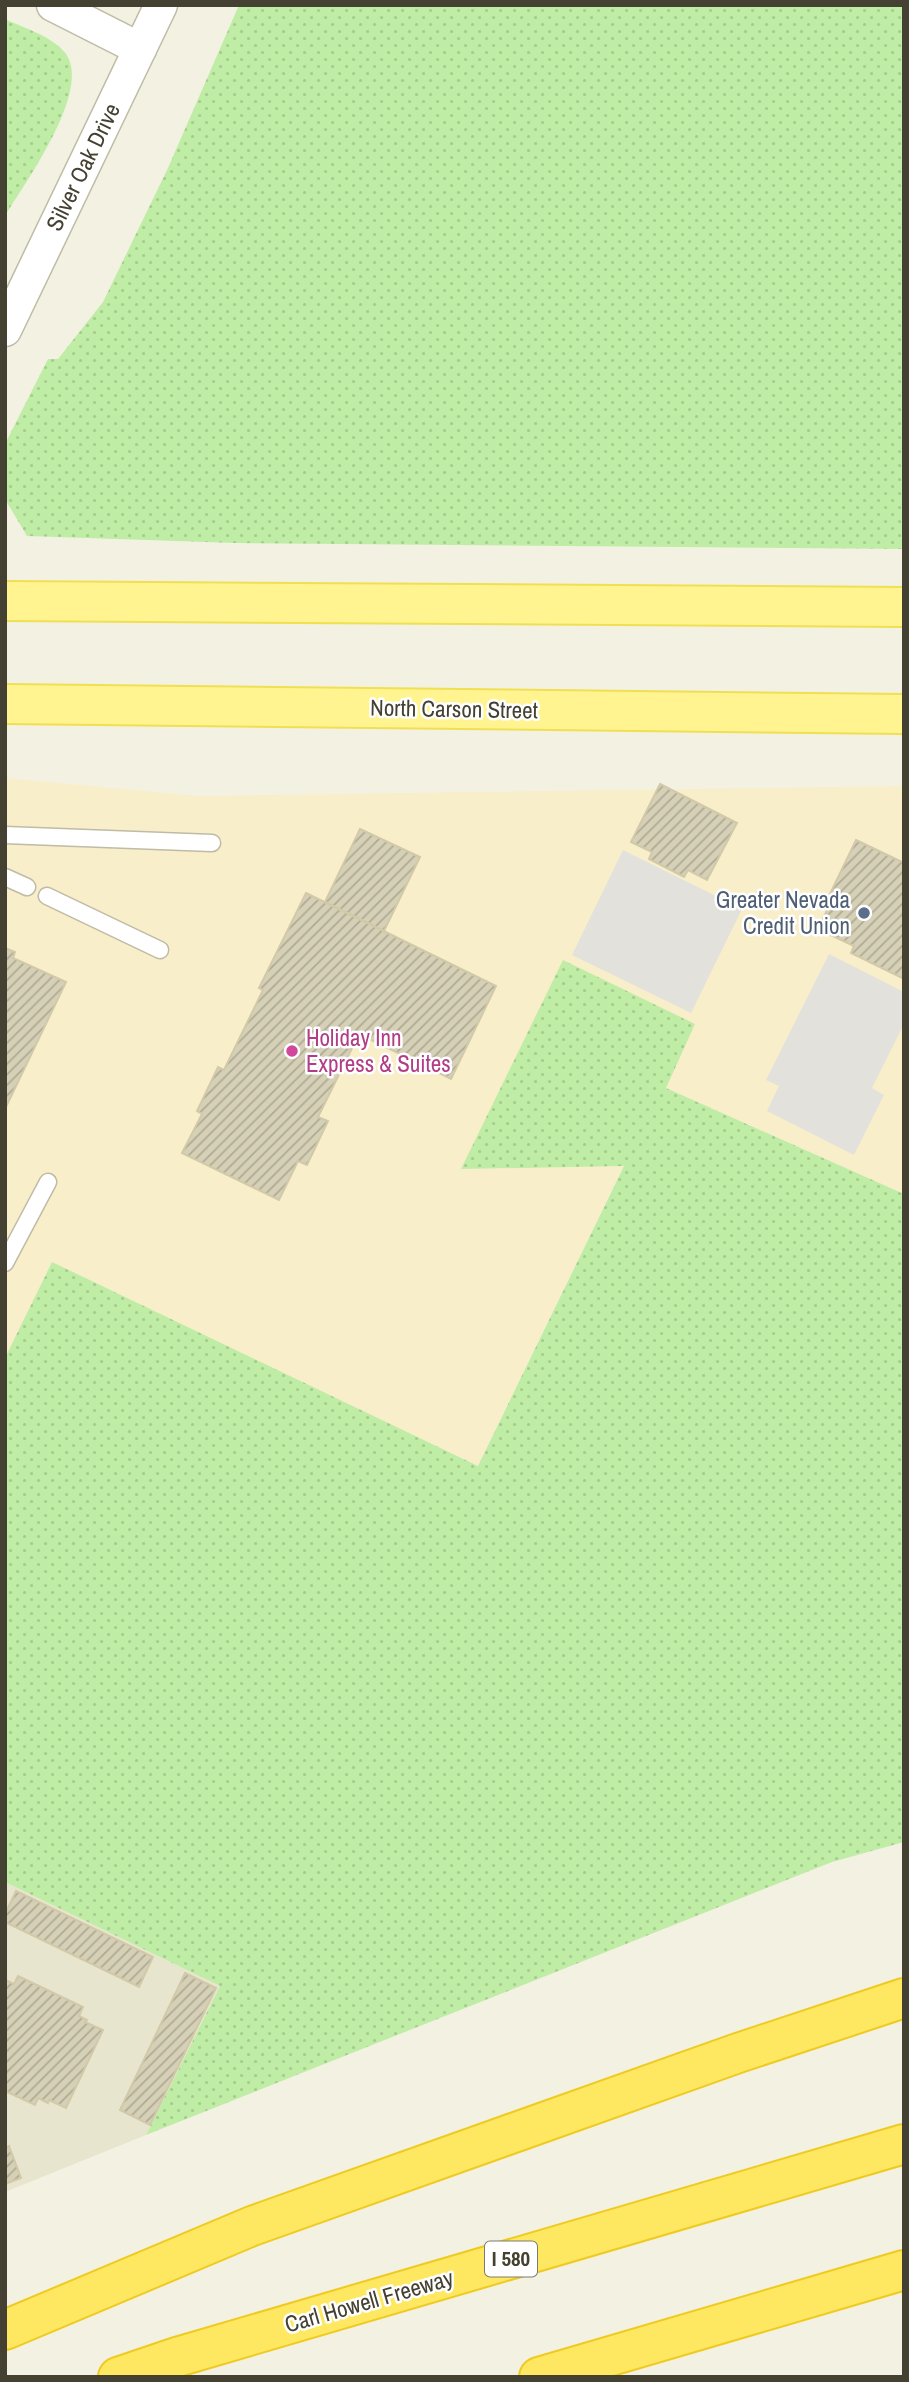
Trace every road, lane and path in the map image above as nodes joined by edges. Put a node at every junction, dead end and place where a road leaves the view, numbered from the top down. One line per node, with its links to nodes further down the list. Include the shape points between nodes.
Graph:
1 (53, 5): 3 (street)
2 (161, 5): 3 (street, Silver Oak Drive)
3 (140, 49): 4 (street, Silver Oak Drive)
4 (5, 330)
5 (5, 601): 6 (main road)
6 (904, 607)
7 (5, 704): 8 (main road, North Carson Street)
8 (904, 714)
9 (5, 835): 10 (lane)
10 (212, 844)
11 (5, 877): 12 (lane)
12 (27, 887)
13 (47, 896): 14 (lane)
14 (160, 950)
15 (48, 1182): 16 (lane)
16 (5, 1263)
17 (904, 1997): 20 (highway, via 252,2226)
18 (904, 2144): 21 (highway, Carl Howell Freeway / I 580)
19 (904, 2270): 22 (highway)
20 (5, 2330)
21 (118, 2377)
22 (538, 2377)

